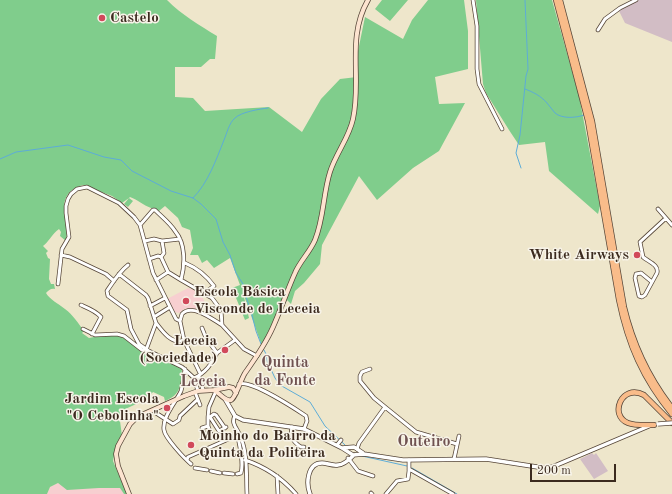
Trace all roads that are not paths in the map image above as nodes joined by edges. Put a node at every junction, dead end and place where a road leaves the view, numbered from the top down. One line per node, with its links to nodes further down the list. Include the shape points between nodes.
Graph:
1 (368, 0): 46 (main road, via 361,15 356,39 352,125 330,172 316,238 295,272 273,327)
2 (473, 0): 7 (street, via 480,84)
3 (556, 0): 65 (main road, via 586,112 626,330 642,369)
4 (560, 0): 62 (main road, via 592,121 630,330 649,375)
5 (636, 0): 6 (street, via 605,18)
6 (598, 30)
7 (502, 129)
8 (658, 209): 9 (street)
9 (666, 218): 11 (street); 27 (street, via 640,242 643,257 658,270)
10 (140, 225): 12 (street, via 155,210); 13 (street); 17 (street, via 119,203 87,187 77,189 71,194 66,206 70,237)
11 (672, 225)
12 (180, 239): 14 (street); 20 (street)
13 (145, 241): 14 (street, via 154,239); 15 (street)
14 (162, 242): 18 (street, via 164,253)
15 (146, 245): 16 (street); 19 (street)
16 (142, 247)
17 (61, 255): 26 (street, via 106,274); 28 (street)
18 (160, 257): 19 (street); 22 (street)
19 (149, 258): 24 (street)
20 (184, 263): 25 (street); 29 (street, via 204,274 214,286)
21 (128, 265): 23 (street)
22 (168, 272): 24 (street); 25 (street)
23 (119, 274): 26 (street); 32 (street, via 146,295)
24 (156, 280): 30 (street)
25 (181, 280): 29 (street)
26 (114, 281): 43 (street, via 107,293 127,310 133,333 139,344)
27 (652, 282): 27 (street, via 641,273 636,274 639,296 645,295)
28 (58, 284)
29 (204, 293): 37 (street, via 219,306)
30 (165, 298): 32 (street); 33 (street)
31 (81, 305): 40 (street, via 101,317)
32 (150, 306): 34 (street)
33 (170, 307): 34 (street); 35 (street, via 176,319)
34 (154, 317): 36 (street)
35 (180, 321): 37 (street, via 182,314 188,310 202,313); 41 (street)
36 (156, 323): 41 (street, via 164,334 176,341); 43 (street)
37 (222, 325): 42 (street)
38 (202, 328): 45 (street, via 208,342)
39 (83, 329): 40 (street)
40 (92, 334): 43 (street, via 117,334 124,336 142,350)
41 (184, 340): 50 (street)
42 (235, 340): 44 (street); 45 (street)
43 (148, 350): 48 (street)
44 (247, 352): 46 (street); 47 (street)
45 (217, 353): 50 (street, via 214,362)
46 (257, 356): 47 (main road)
47 (252, 363): 52 (main road)
48 (185, 369): 51 (street); 58 (street, via 182,386)
49 (370, 369): 61 (street, via 362,372 360,381)
50 (200, 374): 51 (street); 54 (street)
51 (194, 378): 54 (street)
52 (240, 380): 53 (main road); 56 (main road); 73 (street, via 306,416)
53 (228, 387): 55 (main road); 56 (main road, via 234,390); 57 (main road, via 223,393)
54 (200, 390): 55 (main road); 58 (main road); 59 (street)
55 (215, 391): 57 (main road); 67 (street, via 209,407)
56 (235, 396): 57 (main road, via 231,400); 63 (street)
57 (224, 398): 63 (street)
58 (175, 400): 68 (street); 101 (main road, via 134,419 118,446 116,460)
59 (197, 400): 60 (street); 68 (street, via 173,424)
60 (200, 405)
61 (385, 407): 77 (street); 78 (street, via 416,432)
62 (672, 408)
63 (233, 410): 66 (street)
64 (156, 413): 68 (street)
65 (672, 414)
66 (235, 416): 72 (street, via 243,420); 75 (street, via 232,424)
67 (209, 417): 67 (street, via 219,431 225,427 216,415); 71 (street)
68 (166, 419): 86 (street, via 166,435)
69 (672, 423): 70 (street, bridge); 70 (main road, via 638,392 631,392 622,398 619,410 624,421 632,424)
70 (656, 424): 89 (street, via 552,467 486,459)
71 (208, 426)
72 (292, 427): 73 (street); 79 (street, via 294,442)
73 (304, 429): 81 (street, via 339,442)
74 (459, 436): 78 (street)
75 (238, 437): 87 (street); 98 (street, via 242,469 241,473)
76 (232, 438): 86 (street, via 188,457)
77 (359, 443): 80 (street); 82 (street)
78 (457, 444): 89 (street)
79 (304, 447)
80 (352, 447): 81 (street); 82 (street); 85 (street, via 349,449)
81 (342, 448): 85 (street)
82 (357, 450): 83 (street); 84 (street)
83 (364, 454): 84 (street); 88 (street)
84 (355, 455): 85 (street)
85 (348, 457): 100 (street, via 358,471); 105 (street, via 338,465 320,463 314,466 308,483)
86 (187, 460): 90 (street)
87 (245, 460): 99 (street); 102 (street)
88 (409, 460): 89 (street); 92 (street)
89 (454, 460)
90 (191, 464)
91 (195, 468): 93 (street)
92 (410, 469): 106 (street, via 408,479 397,481); 107 (street)
93 (206, 470)
94 (211, 471): 95 (street)
95 (220, 473)
96 (224, 473): 97 (street)
97 (233, 474)
98 (237, 474)
99 (277, 476): 103 (street); 104 (street)
100 (373, 476)
101 (129, 494)
102 (247, 494)
103 (278, 494)
104 (296, 494)
105 (310, 494)
106 (386, 494)
107 (453, 494)

